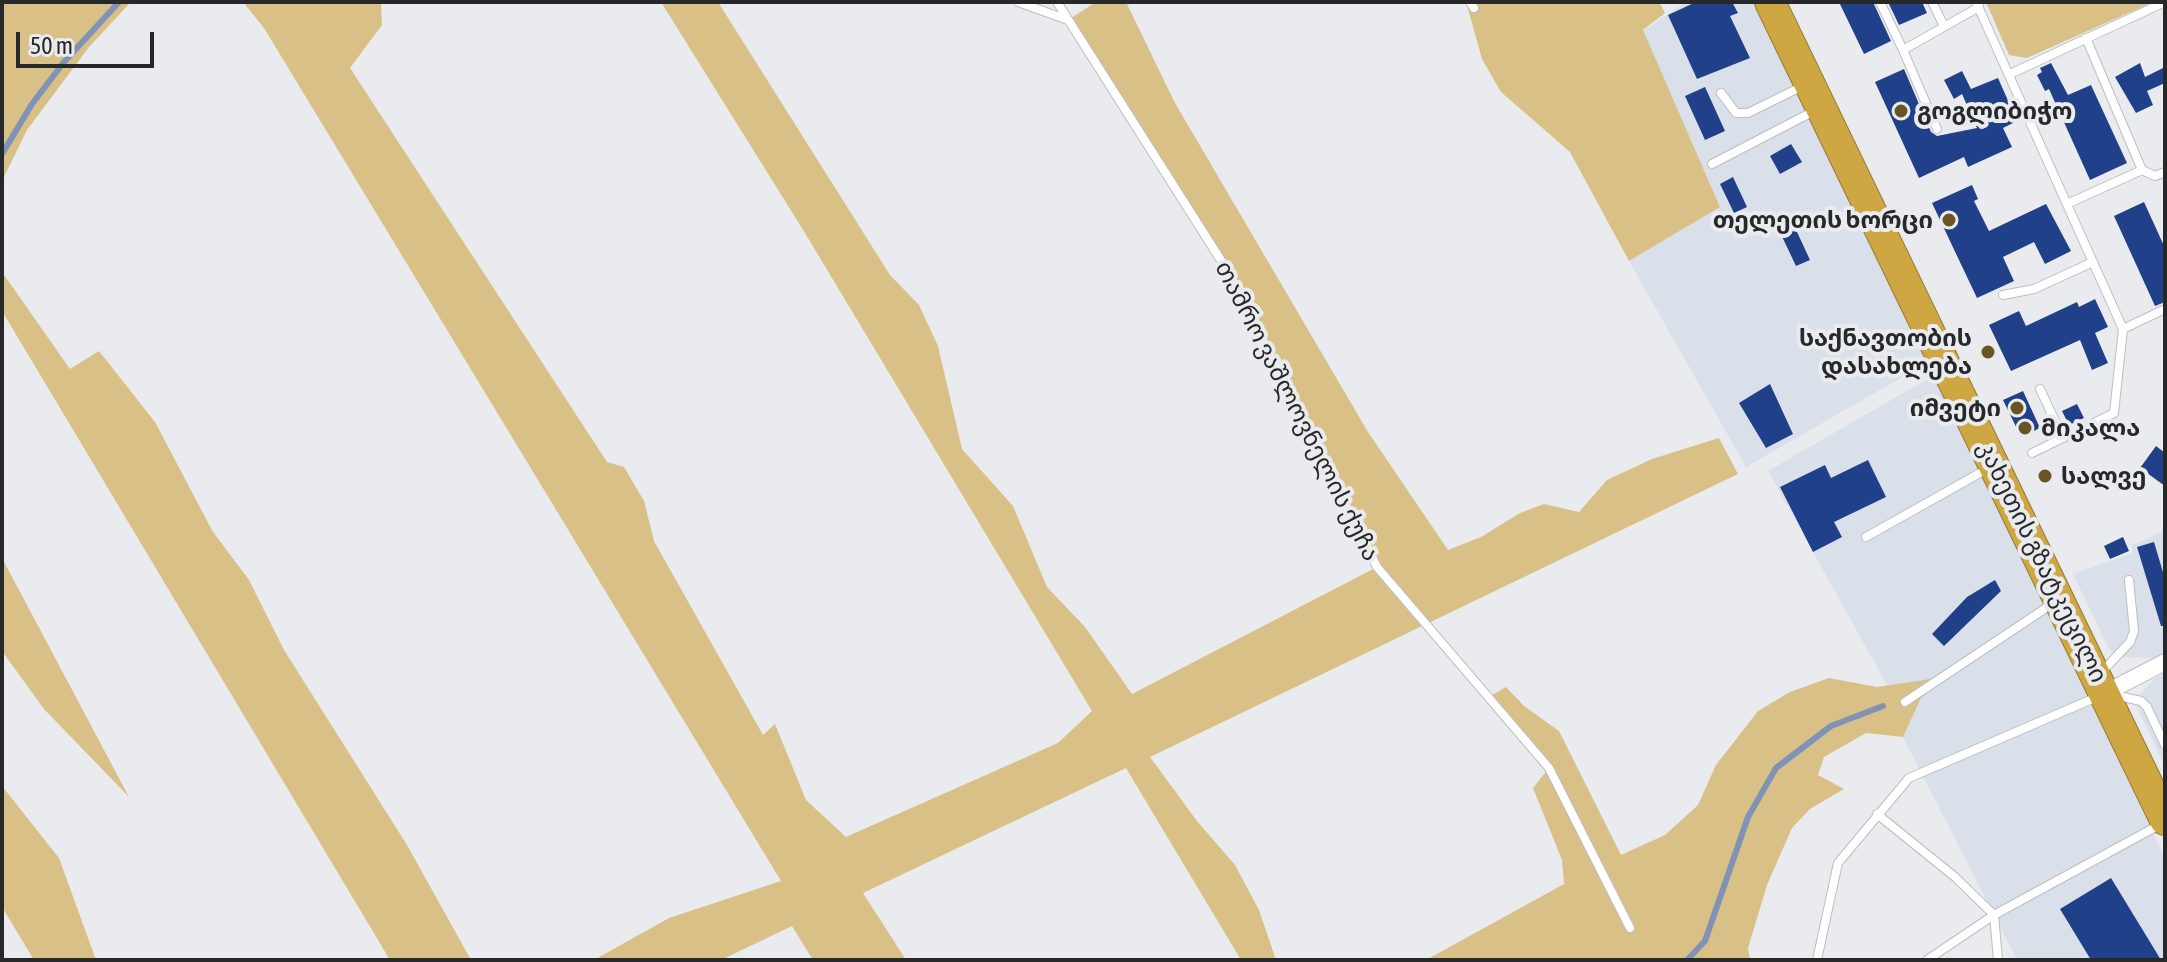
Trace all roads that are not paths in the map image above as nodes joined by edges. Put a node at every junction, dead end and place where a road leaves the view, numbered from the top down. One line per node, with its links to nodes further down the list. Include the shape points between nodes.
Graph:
1 (1018, 2): 8 (lane)
2 (1057, 2): 8 (lane, თამრო ვაშლოვნელის ქუჩა)
3 (1770, 2): 14 (highway, კახეთის გზატკეცილი)
4 (1880, 2): 11 (lane)
5 (1932, 2): 9 (lane)
6 (2165, 2): 10 (lane)
7 (1977, 4): 9 (lane); 12 (lane)
8 (1068, 20): 38 (lane, თამრო ვაშლოვნელის ქუჩა, via 1229,273 1377,567 1549,768)
9 (1944, 26): 11 (lane)
10 (2086, 38): 12 (lane); 17 (lane)
11 (1903, 50): 15 (lane)
12 (2010, 74): 19 (lane)
13 (1721, 93): 14 (lane, via 1736,113)
14 (1815, 95): 16 (lane); 27 (highway, კახეთის გზატკეცილი)
15 (1937, 129)
16 (1712, 164)
17 (2142, 170): 18 (lane, via 2155,176); 19 (lane)
18 (2165, 172)
19 (2067, 204): 20 (lane)
20 (2093, 262): 21 (lane, via 2034,289); 23 (lane)
21 (2003, 295)
22 (2165, 309): 23 (lane)
23 (2123, 329): 25 (lane, via 2114,413)
24 (2040, 389): 25 (lane)
25 (2063, 438): 26 (lane)
26 (2032, 453)
27 (1995, 465): 28 (lane); 30 (highway, კახეთის გზატკეცილი)
28 (1866, 537)
29 (2129, 580): 32 (lane, via 2134,631)
30 (2060, 599): 32 (highway, კახეთის გზატკეცილი); 33 (lane)
31 (2165, 662): 32 (street)
32 (2101, 685): 34 (lane, via 2141,701); 35 (lane, via 1909,778); 36 (highway, კახეთის გზატკეცილი)
33 (1905, 702)
34 (2165, 745)
35 (1877, 814): 37 (lane); 39 (lane, via 1838,863)
36 (2165, 821): 37 (lane)
37 (1994, 915): 40 (lane); 41 (lane)
38 (1630, 928)
39 (1817, 960)
40 (1927, 960)
41 (1998, 960)

